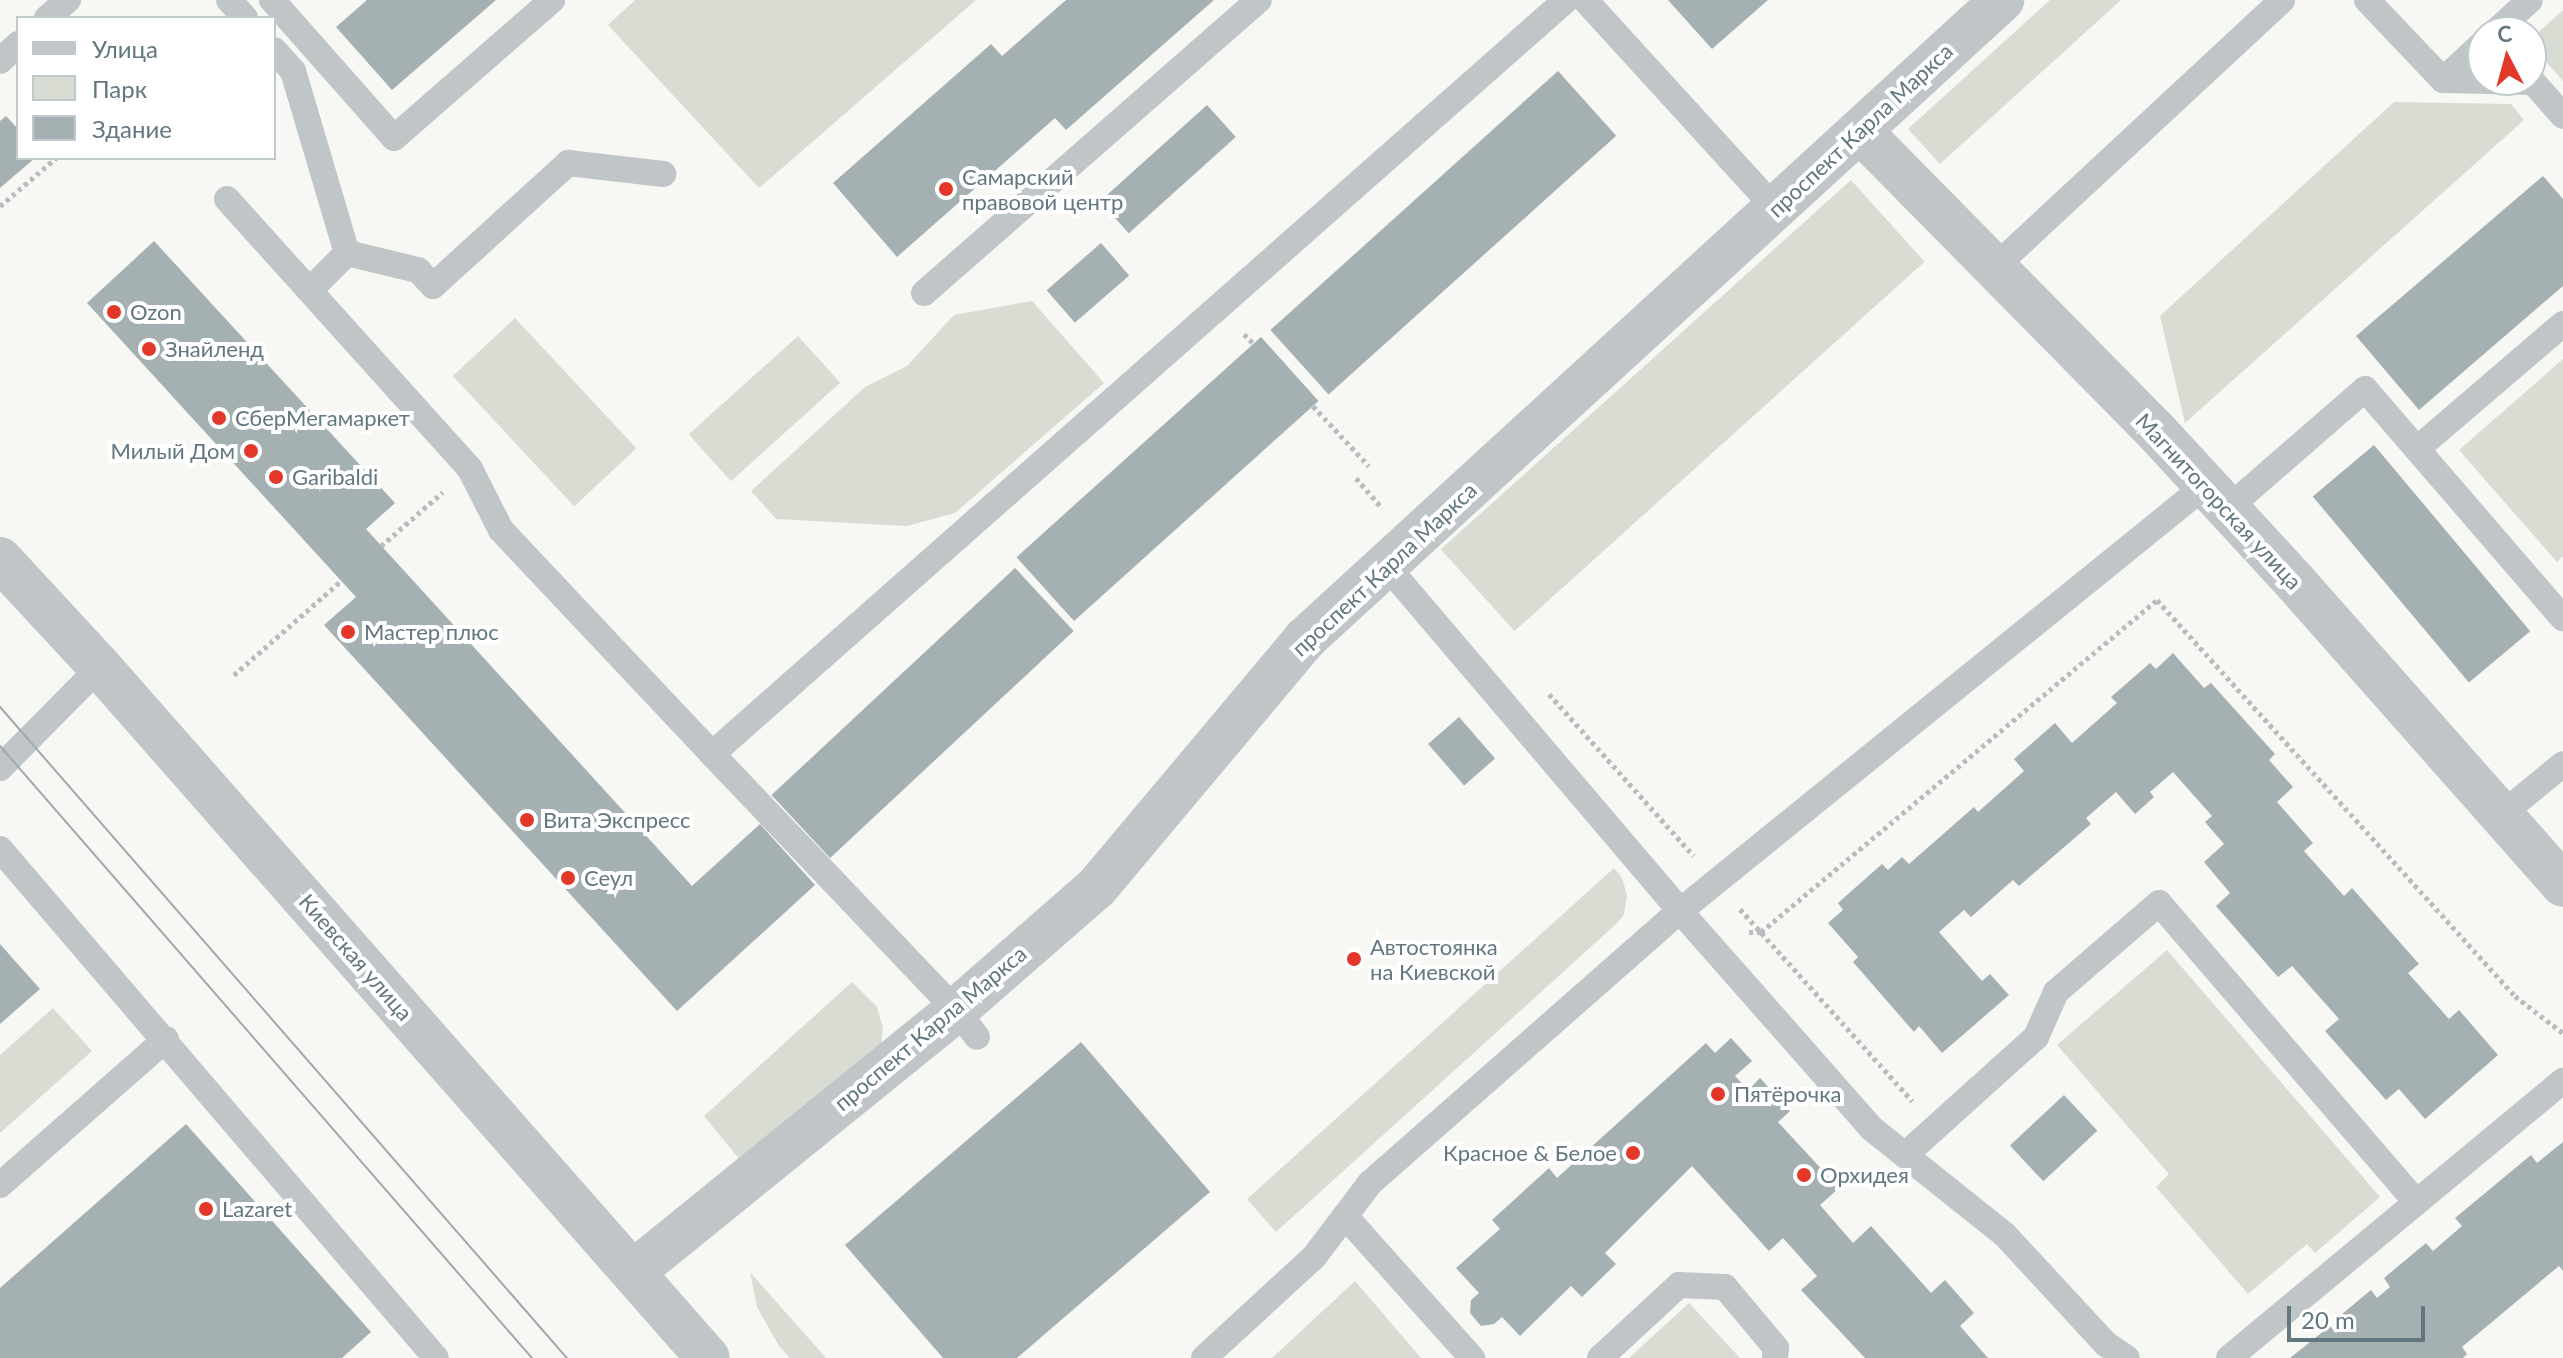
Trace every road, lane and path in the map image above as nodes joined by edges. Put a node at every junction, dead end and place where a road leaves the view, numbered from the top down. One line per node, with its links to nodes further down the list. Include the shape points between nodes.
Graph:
1 (68, 0): 12 (lane)
2 (229, 0): 13 (lane)
3 (272, 0): 4 (lane, via 394,138)
4 (552, 0)
5 (1259, 0): 30 (lane)
6 (1566, 0): 46 (lane)
7 (1585, 0): 26 (lane)
8 (2002, 0): 21 (street, проспект Карла Маркса)
9 (2282, 0): 28 (lane)
10 (2367, 0): 19 (lane)
11 (2530, 0): 14 (lane)
12 (49, 16)
13 (243, 16)
14 (2512, 16)
15 (16, 46): 18 (lane)
16 (276, 52): 27 (lane, via 293,71)
17 (2467, 58): 19 (lane)
18 (0, 61)
19 (2443, 80): 20 (lane, via 2533,82)
20 (2563, 116)
21 (1860, 131): 26 (street, проспект Карла Маркса); 28 (street, Магнитогорская улица)
22 (54, 160): 25 (path)
23 (663, 174): 27 (lane, via 568,163 433,286 418,270)
24 (227, 199): 29 (lane)
25 (0, 206)
26 (1775, 208): 39 (street, проспект Карла Маркса)
27 (347, 253): 29 (lane)
28 (1995, 267): 37 (street, Магнитогорская улица)
29 (310, 290): 35 (lane)
30 (924, 293)
31 (2563, 324): 33 (lane)
32 (1313, 406): 34 (path)
33 (2417, 449): 37 (lane, via 2365,389); 42 (lane)
34 (1369, 466)
35 (470, 469): 38 (path); 46 (lane, via 501,530)
36 (1356, 478): 39 (path)
37 (2216, 497): 49 (street, Магнитогорская улица); 51 (lane)
38 (381, 546)
39 (1398, 552): 53 (lane); 55 (street, проспект Карла Маркса, via 1305,639 1097,887)
40 (0, 559): 43 (street, Киевская улица)
41 (342, 580): 44 (path)
42 (2563, 618)
43 (100, 667): 48 (lane); 64 (street, Киевская улица)
44 (234, 675)
45 (1538, 682): 51 (path)
46 (712, 754): 55 (lane)
47 (2563, 764): 49 (lane)
48 (0, 768)
49 (2501, 815): 52 (street, Магнитогорская улица)
50 (0, 849): 57 (lane)
51 (1716, 882): 53 (lane); 54 (path)
52 (2563, 885)
53 (1680, 911): 60 (lane, via 1871,1128); 63 (lane, via 1370,1183)
54 (1761, 932): 56 (path, via 2157,600 2515,996); 59 (path)
55 (967, 1023): 64 (street, проспект Карла Маркса)
56 (2563, 1033)
57 (166, 1039): 61 (lane); 65 (lane)
58 (2563, 1081): 62 (lane)
59 (1936, 1127): 60 (lane); 62 (lane, via 2036,1037 2056,992 2159,903)
60 (1905, 1155): 71 (lane, via 2005,1235 2106,1344)
61 (0, 1185)
62 (2416, 1202): 72 (lane)
63 (1345, 1216): 67 (lane, via 1314,1257); 68 (lane)
64 (633, 1272): 66 (street, Киевская улица)
65 (436, 1358)
66 (708, 1358)
67 (1204, 1358)
68 (1472, 1358)
69 (1600, 1358): 70 (lane, via 1679,1285 1725,1287 1776,1348)
70 (1775, 1358)
71 (2127, 1358)
72 (2229, 1358)

